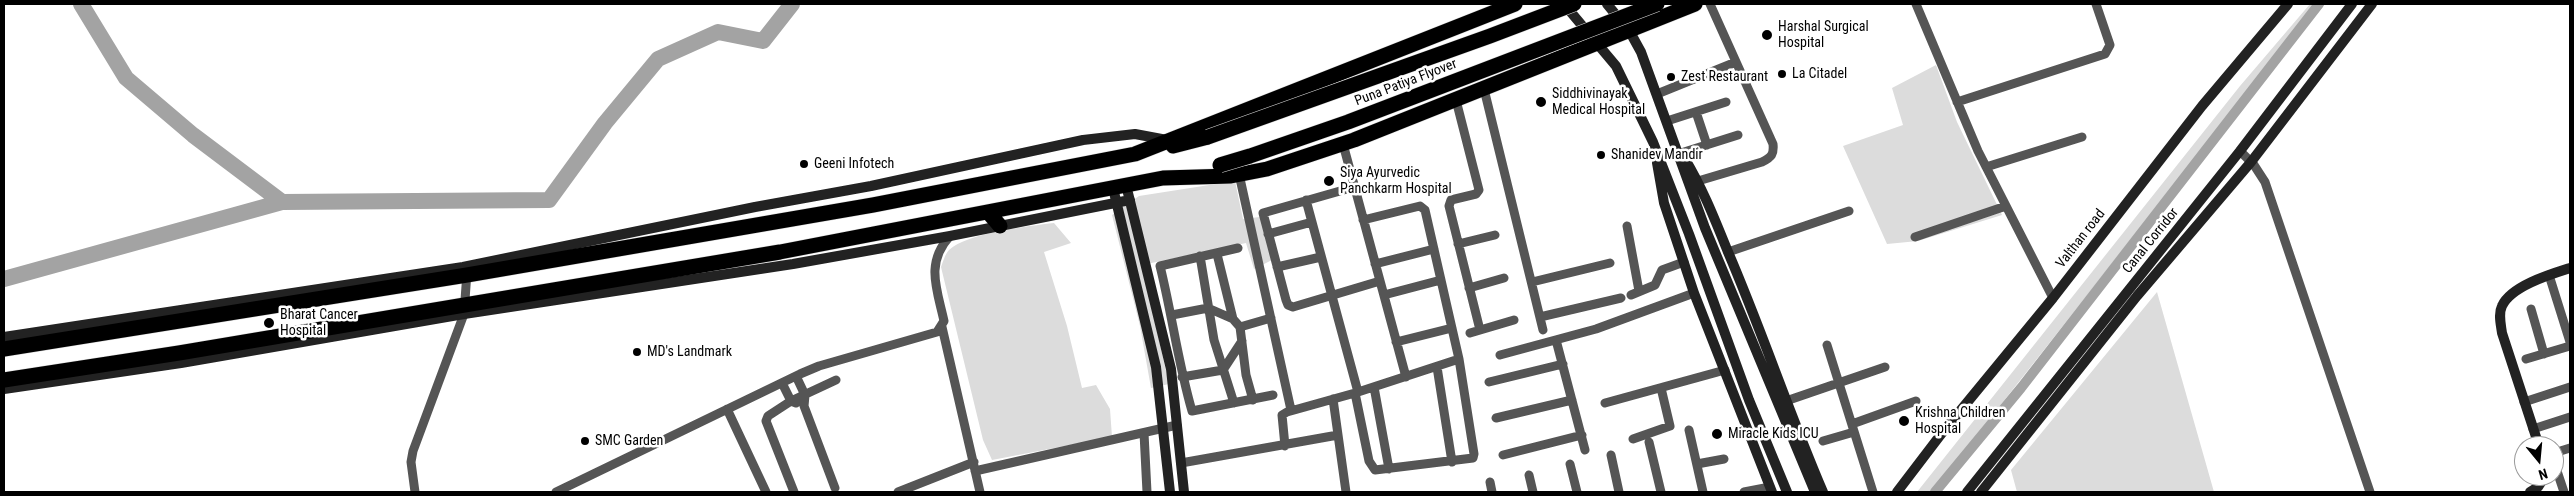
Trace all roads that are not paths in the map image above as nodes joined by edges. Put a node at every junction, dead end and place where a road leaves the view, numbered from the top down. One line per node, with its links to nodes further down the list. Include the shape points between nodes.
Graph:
1 (1515, 4): 26 (highway)
2 (1564, 4): 14 (street)
3 (1574, 4): 32 (highway, Puna Patiya Flyover, bridge, via 1208,137)
4 (1606, 4): 13 (street)
5 (1657, 4): 36 (highway, Puna Patiya Flyover, bridge, via 1348,122 1220,165)
6 (1695, 4): 13 (highway)
7 (1710, 4): 15 (street)
8 (1916, 4): 20 (street)
9 (2097, 4): 20 (street, via 2110,45 2105,54)
10 (2288, 4): 82 (street, Valthan road, via 2202,106)
11 (2352, 4): 30 (street, Canal Corridor)
12 (2372, 4): 33 (street)
13 (1630, 32): 14 (highway); 17 (street, via 1642,52)
14 (1599, 43): 16 (highway); 27 (street, via 1616,66)
15 (1736, 62): 17 (street); 37 (street, via 1774,152 1762,162)
16 (1484, 88): 18 (highway); 75 (street)
17 (1657, 94): 22 (street)
18 (1456, 100): 28 (highway); 54 (street, via 1479,190 1476,194 1449,202)
19 (1726, 102): 21 (street)
20 (1957, 102): 34 (street)
21 (1696, 112): 22 (street); 29 (street)
22 (1666, 121): 25 (street)
23 (1738, 136): 29 (street)
24 (2082, 136): 34 (street)
25 (1673, 139): 31 (street); 187 (street, via 1705,228)
26 (1167, 140): 32 (highway); 53 (street, via 1135,134 1083,140)
27 (1653, 142): 63 (street, via 1664,203); 186 (street, via 1749,400)
28 (1343, 144): 35 (highway, via 1268,169); 38 (street)
29 (1707, 145): 31 (street)
30 (2240, 151): 33 (street); 191 (street, Canal Corridor)
31 (1681, 153): 37 (street)
32 (1135, 154): 59 (highway, via 873,205)
33 (2251, 162): 192 (street, via 2137,296); 193 (street, via 2265,182)
34 (1986, 167): 42 (street)
35 (1239, 174): 36 (highway); 88 (street)
36 (1163, 178): 39 (highway)
37 (1698, 181): 58 (street)
38 (1354, 187): 40 (street); 45 (street)
39 (1123, 191): 41 (street); 41 (street); 44 (highway); 142 (street, via 1171,369)
40 (1306, 200): 46 (street); 49 (street, via 1263,213)
41 (1116, 203): 47 (street); 143 (street, via 1156,366)
42 (2006, 206): 52 (street); 82 (street)
43 (1849, 211): 58 (street)
44 (988, 212): 47 (highway); 57 (highway)
45 (1363, 220): 56 (street, via 1423,207); 66 (street)
46 (1312, 222): 49 (street); 62 (street)
47 (1000, 226): 51 (street)
48 (1627, 226): 63 (street, via 1635,293 1655,285 1662,270)
49 (1268, 234): 67 (street)
50 (1495, 235): 54 (street)
51 (950, 236): 65 (street); 91 (street, via 935,260 944,321)
52 (1915, 237)
53 (602, 239): 59 (highway); 69 (street)
54 (1458, 244): 77 (street)
55 (1238, 248): 60 (street)
56 (1434, 249): 66 (street); 73 (street)
57 (780, 252): 65 (highway); 72 (highway)
58 (1728, 252): 132 (street)
59 (594, 253): 69 (highway)
60 (1217, 254): 61 (street); 89 (street)
61 (1200, 256): 83 (street); 86 (street, via 1160,266)
62 (1321, 256): 67 (street); 80 (street)
63 (1684, 262): 78 (street)
64 (1610, 263): 75 (street)
65 (793, 264): 76 (street)
66 (1375, 264): 74 (street)
67 (1277, 267): 80 (street, via 1288,306)
68 (2570, 268): 70 (street)
69 (467, 270): 84 (street); 97 (street); 103 (highway)
70 (2549, 275): 101 (street); 134 (street, via 2526,285 2502,306 2502,334)
71 (1504, 278): 77 (street)
72 (621, 279): 76 (highway); 84 (highway)
73 (1441, 280): 79 (street); 93 (street)
74 (1380, 282): 79 (street); 80 (street)
75 (1532, 282): 87 (street)
76 (642, 287): 84 (street)
77 (1469, 288): 94 (street)
78 (1694, 293): 98 (street); 112 (street)
79 (1384, 295): 100 (street)
80 (1331, 296): 125 (street)
81 (1621, 298): 87 (street)
82 (2053, 298): 190 (street, Valthan road)
83 (1208, 308): 86 (street); 89 (street); 111 (street)
84 (465, 309): 116 (highway); 124 (street, via 182,364); 169 (street, via 413,451 411,462)
85 (2531, 309): 104 (street)
86 (1172, 315): 115 (street)
87 (1540, 317): 95 (street)
88 (1270, 318): 92 (street); 139 (street)
89 (1234, 319): 92 (street)
90 (1514, 320): 94 (street)
91 (942, 327): 113 (street, via 923,338 820,366); 163 (street)
92 (1240, 327): 99 (street)
93 (1452, 328): 100 (street); 106 (street)
94 (1480, 330): 96 (street)
95 (1543, 330)
96 (1470, 333)
97 (4, 338)
98 (1556, 340): 105 (street); 108 (street)
99 (1242, 341): 111 (street); 129 (street)
100 (1396, 342): 114 (street)
101 (2570, 344): 104 (street)
102 (1827, 345): 120 (street)
103 (4, 349)
104 (2544, 354): 107 (street)
105 (1500, 355)
106 (1460, 359): 109 (street); 159 (street, via 1474,454 1469,460)
107 (2526, 359)
108 (1563, 364): 119 (street); 130 (street)
109 (1437, 367): 114 (street); 159 (street)
110 (1885, 367): 120 (street)
111 (1223, 370): 115 (street); 135 (street)
112 (1725, 370): 123 (street); 168 (street)
113 (796, 376): 118 (street); 126 (street)
114 (1406, 377): 122 (street)
115 (1182, 378): 135 (street, via 1192,411)
116 (4, 380)
117 (836, 380): 126 (street)
118 (782, 382): 131 (street); 138 (street)
119 (1489, 382)
120 (1838, 382): 132 (street); 144 (street)
121 (2570, 386): 134 (street)
122 (1374, 387): 125 (street); 164 (street)
123 (1661, 388): 136 (street); 151 (street, via 1670,426)
124 (4, 390)
125 (1357, 393): 128 (street); 164 (street, via 1371,466 1375,470)
126 (805, 395): 131 (street); 137 (street)
127 (1273, 395): 129 (street)
128 (1333, 399): 139 (street); 148 (street)
129 (1253, 400): 135 (street)
130 (1572, 400): 140 (street); 149 (street)
131 (791, 401): 137 (street); 172 (street, via 773,411 766,421)
132 (1786, 401): 188 (street)
133 (1916, 401): 144 (street)
134 (2524, 402): 145 (street)
135 (1234, 403)
136 (1605, 403)
137 (804, 406): 167 (street)
138 (727, 409): 170 (street); 171 (street)
139 (1291, 410): 154 (street, via 1282,415 1281,420)
140 (1496, 418)
141 (2570, 418): 145 (street)
142 (1178, 425): 143 (street); 160 (street)
143 (1164, 428): 147 (street); 176 (street)
144 (1853, 428): 152 (street); 189 (street)
145 (2534, 429): 150 (street)
146 (1689, 430): 162 (street)
147 (1144, 433): 163 (street); 175 (street)
148 (1338, 435): 154 (street); 178 (street)
149 (1582, 435): 155 (street); 156 (street)
150 (2536, 436)
151 (1633, 438)
152 (1824, 441)
153 (1649, 442): 183 (street)
154 (1285, 446): 160 (street)
155 (1586, 450)
156 (1503, 455)
157 (1611, 455): 182 (street)
158 (1724, 459): 162 (street)
159 (1452, 462): 164 (street)
160 (1181, 463): 177 (street)
161 (1570, 464): 181 (street)
162 (1697, 464): 184 (street)
163 (974, 466): 173 (street); 174 (street)
164 (1389, 469)
165 (1529, 475): 180 (street)
166 (1490, 482): 179 (street)
167 (835, 488)
168 (1771, 490): 185 (street)
169 (415, 492)
170 (556, 492)
171 (766, 492)
172 (794, 492)
173 (898, 492)
174 (980, 492)
175 (1147, 492)
176 (1170, 492)
177 (1184, 492)
178 (1346, 492)
179 (1492, 492)
180 (1533, 492)
181 (1576, 492)
182 (1619, 492)
183 (1661, 492)
184 (1703, 492)
185 (1744, 492)
186 (1787, 492)
187 (1815, 492)
188 (1822, 492)
189 (1873, 492)
190 (1897, 492)
191 (1967, 492)
192 (1981, 492)
193 (2370, 492)

